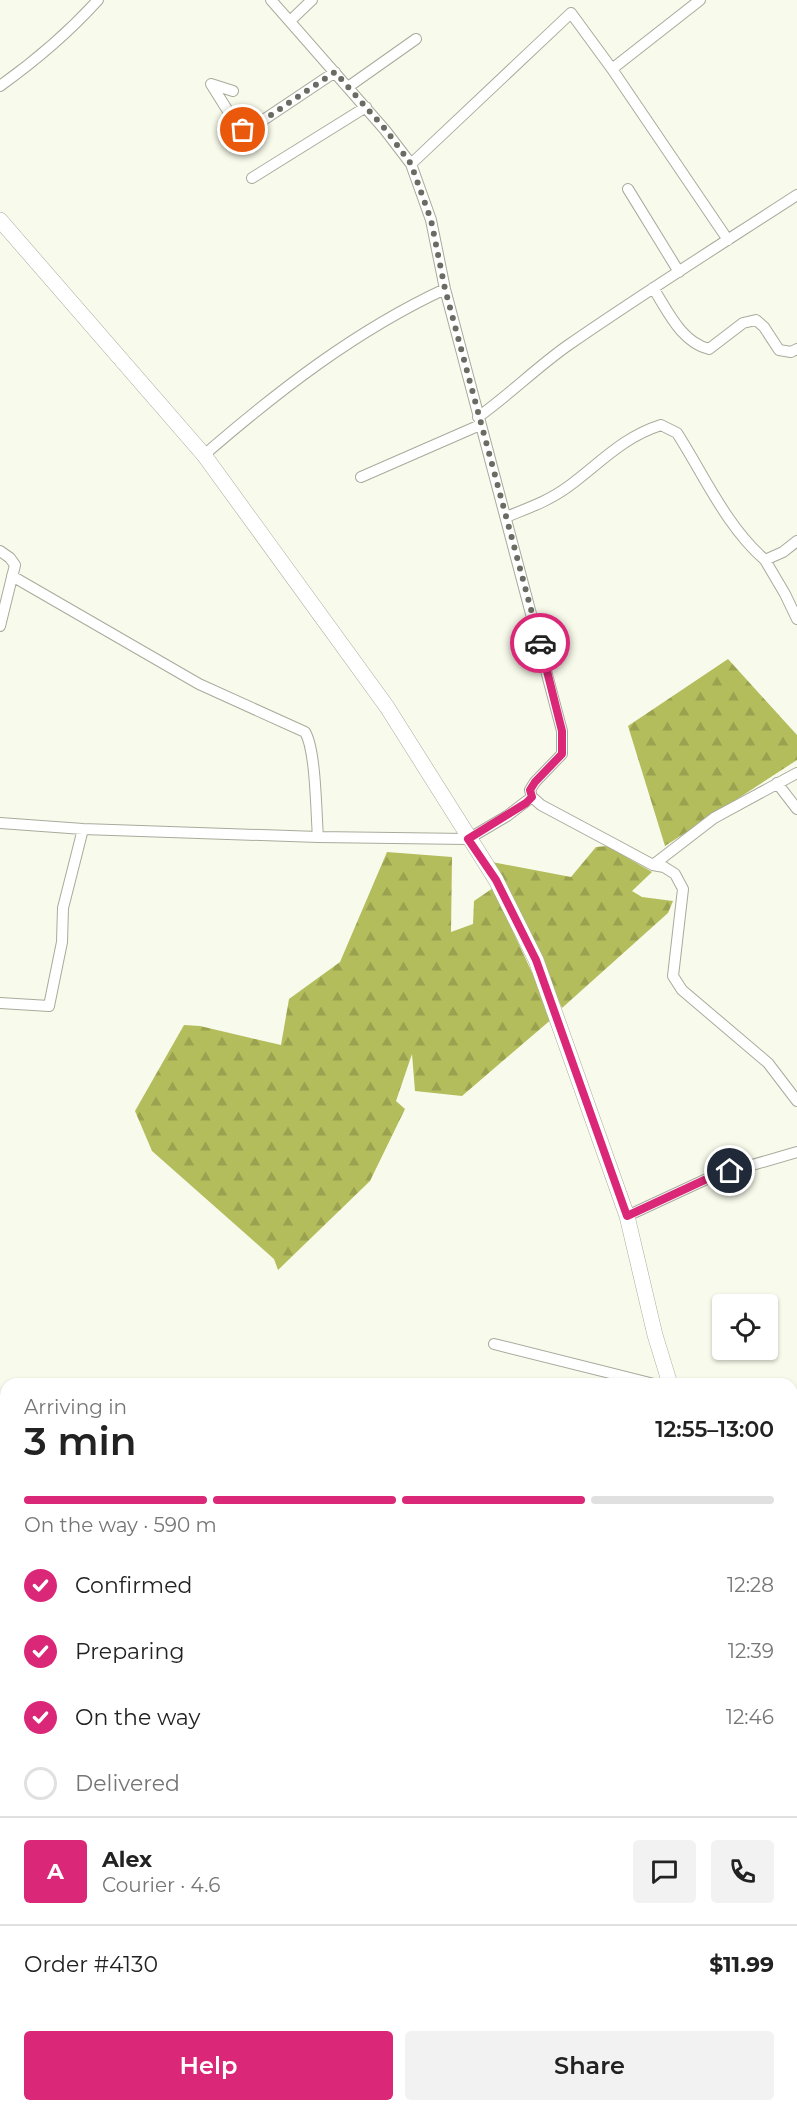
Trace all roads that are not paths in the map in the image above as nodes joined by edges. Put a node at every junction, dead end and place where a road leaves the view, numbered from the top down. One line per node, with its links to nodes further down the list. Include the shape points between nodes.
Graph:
1 (98, 0): 9 (street, via 79,21)
2 (271, 0): 5 (street)
3 (312, 0): 5 (street)
4 (700, 0): 7 (street)
5 (290, 21): 8 (street)
6 (416, 39): 10 (street)
7 (612, 69): 13 (street, via 571,13); 18 (street)
8 (335, 72): 10 (street); 11 (street, via 250,129 238,127 211,84)
9 (0, 86)
10 (348, 87): 12 (street)
11 (232, 91)
12 (366, 106): 13 (street); 14 (street)
13 (411, 164): 21 (street, via 431,220)
14 (252, 178)
15 (628, 189): 19 (street)
16 (797, 195): 18 (street)
17 (0, 220): 24 (street)
18 (728, 240): 19 (street)
19 (679, 272): 20 (street)
20 (653, 288): 22 (street, via 686,337 698,346 709,349 743,323 756,320 779,350); 23 (street, via 566,347)
21 (445, 289): 23 (street); 24 (street, via 357,337 254,412)
22 (797, 349)
23 (479, 421): 25 (street); 26 (street)
24 (204, 455): 40 (street, via 387,707)
25 (362, 477)
26 (506, 517): 29 (street, via 542,503 567,488 624,441 662,425 677,433 736,527); 35 (street, via 562,731 562,754 535,782 530,790)
27 (797, 541): 29 (street)
28 (0, 550): 30 (street, via 15,565)
29 (765, 560): 31 (street)
30 (12, 576): 32 (street); 39 (street, via 199,684 305,732 312,760)
31 (797, 619)
32 (0, 626)
33 (797, 773): 34 (street)
34 (777, 783): 36 (street); 41 (street, via 714,818)
35 (532, 797): 40 (street); 41 (street)
36 (797, 809)
37 (0, 823): 38 (street)
38 (82, 829): 39 (street); 42 (street, via 63,908 62,942 49,1006)
39 (318, 837): 40 (street)
40 (468, 839): 45 (street, via 496,880 536,960)
41 (653, 865): 43 (street, via 675,874 683,889 674,976 682,990 768,1063)
42 (0, 1003)
43 (797, 1101)
44 (797, 1152): 45 (street, via 711,1177)
45 (627, 1216): 48 (street)
46 (494, 1344): 47 (street)
47 (630, 1378)
48 (667, 1378)

